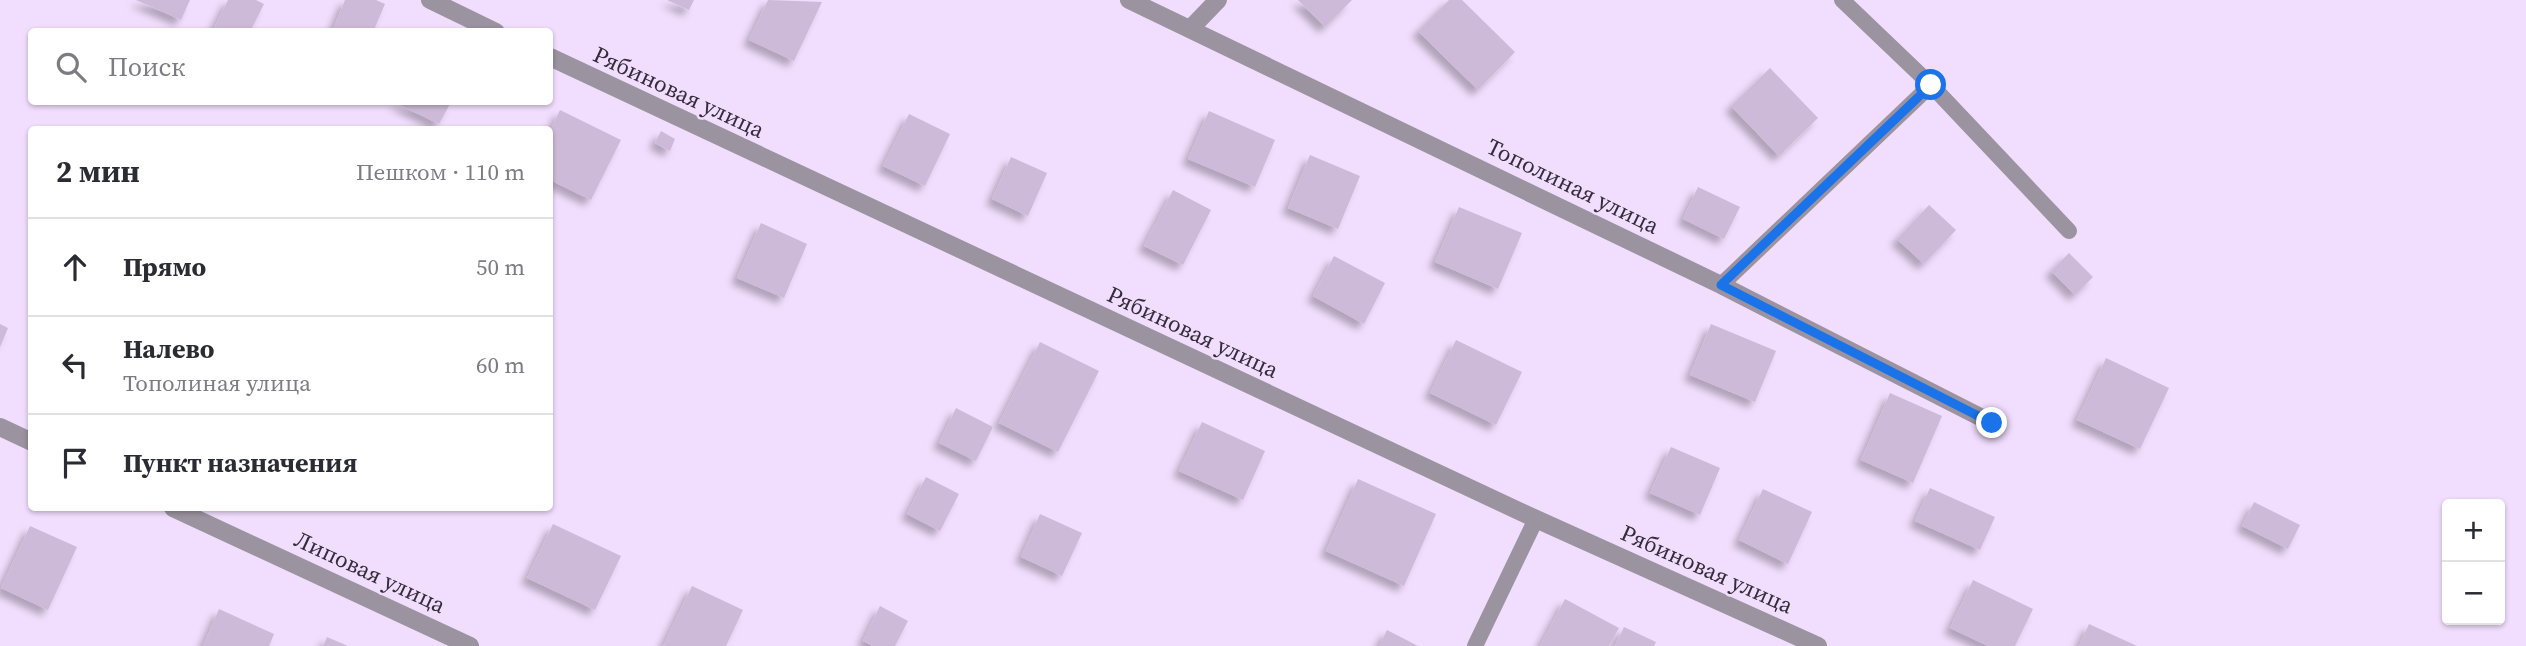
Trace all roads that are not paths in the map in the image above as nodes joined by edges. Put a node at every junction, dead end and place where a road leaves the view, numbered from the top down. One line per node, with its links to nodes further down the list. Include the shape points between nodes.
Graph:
1 (430, 0): 5 (street)
2 (1129, 0): 6 (street, Тополиная улица)
3 (1218, 0): 6 (street)
4 (1842, 0): 8 (lane)
5 (488, 28)
6 (1191, 28): 10 (street, Тополиная улица)
7 (553, 58): 15 (street, Рябиновая улица)
8 (1931, 85): 9 (lane); 10 (lane)
9 (2069, 231)
10 (1721, 285): 11 (street, Тополиная улица)
11 (1992, 423)
12 (0, 427): 13 (street)
13 (28, 440)
14 (179, 511): 16 (street, Липовая улица)
15 (1536, 519): 17 (lane); 18 (street, Рябиновая улица)
16 (470, 646)
17 (1475, 646)
18 (1818, 646)

